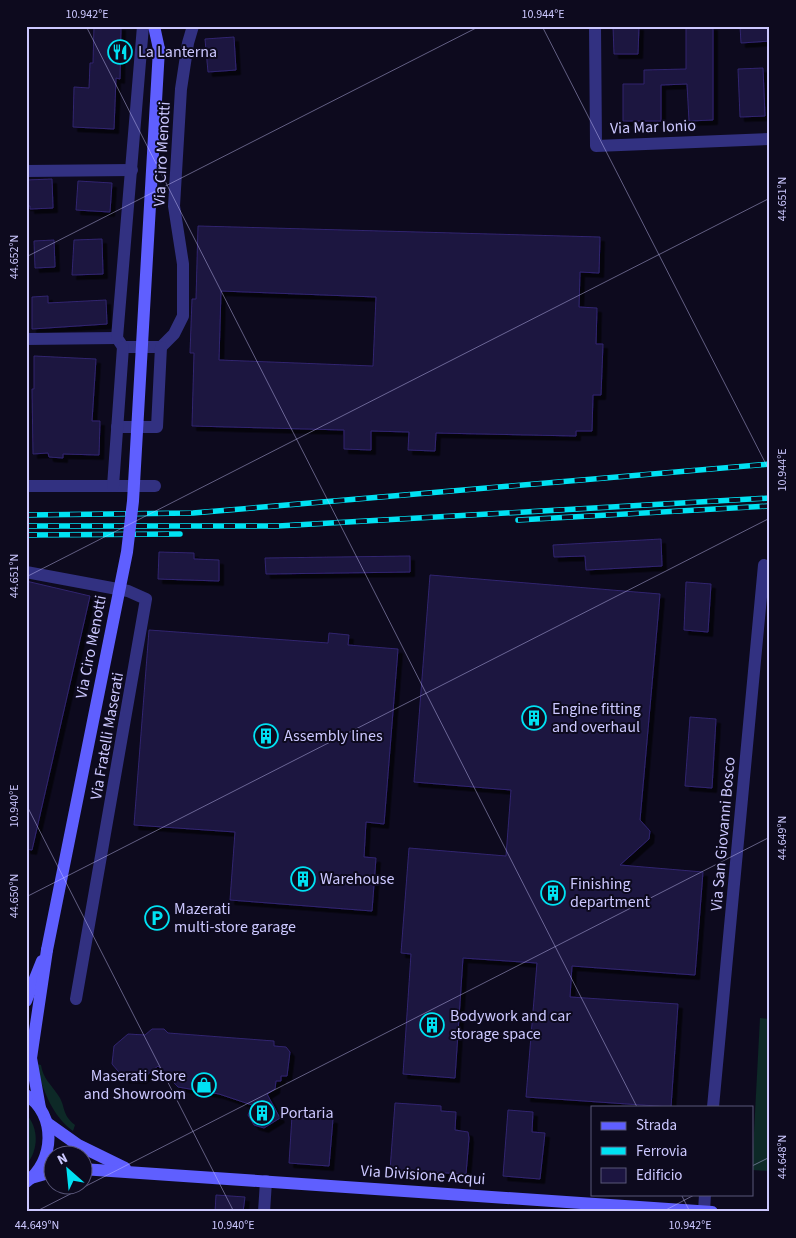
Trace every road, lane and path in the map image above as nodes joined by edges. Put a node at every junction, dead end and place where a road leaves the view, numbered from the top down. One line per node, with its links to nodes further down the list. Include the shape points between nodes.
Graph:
1 (143, 26): 8 (street, Via Ciro Menotti)
2 (154, 26): 6 (main road, Via Ciro Menotti)
3 (162, 26): 6 (main road, Via Ciro Menotti)
4 (193, 26): 12 (street, Via Ciro Menotti, via 181,88 174,206 183,264 183,316 174,334)
5 (595, 26): 7 (street, Via Mar Ionio, via 596,146)
6 (159, 49): 19 (main road, Via Ciro Menotti, bridge, via 129,535)
7 (770, 140)
8 (132, 170): 9 (street); 11 (street, Via Ciro Menotti)
9 (26, 171)
10 (26, 339): 11 (street)
11 (120, 343): 12 (street); 13 (street, Via Ciro Menotti)
12 (161, 347): 13 (street, via 157,428)
13 (117, 427): 15 (street, Via Ciro Menotti)
14 (26, 486): 15 (street)
15 (113, 486): 16 (street)
16 (155, 486)
17 (764, 565): 23 (street, Via San Giovanni Bosco)
18 (26, 572): 20 (street, Via Fratelli Maserati, via 128,591 146,599)
19 (47, 950): 21 (main road, Via Ciro Menotti); 24 (main road, Via Ciro Menotti, via 31,1058)
20 (76, 999)
21 (26, 1001)
22 (26, 1095): 24 (main road)
23 (714, 1106)
24 (40, 1108): 25 (main road)
25 (47, 1123): 27 (main road, Via Divisione Acqui, via 78,1145); 29 (main road, via 48,1147 42,1164)
26 (92, 1169): 27 (main road, Via Divisione Acqui)
27 (132, 1171): 30 (main road, Via Divisione Acqui)
28 (42, 1175): 29 (main road)
29 (29, 1180)
30 (266, 1181): 32 (street); 33 (main road, Via Divisione Acqui)
31 (706, 1196): 33 (street)
32 (264, 1212)
33 (704, 1212): 34 (main road, Via Divisione Acqui)
34 (712, 1212)

